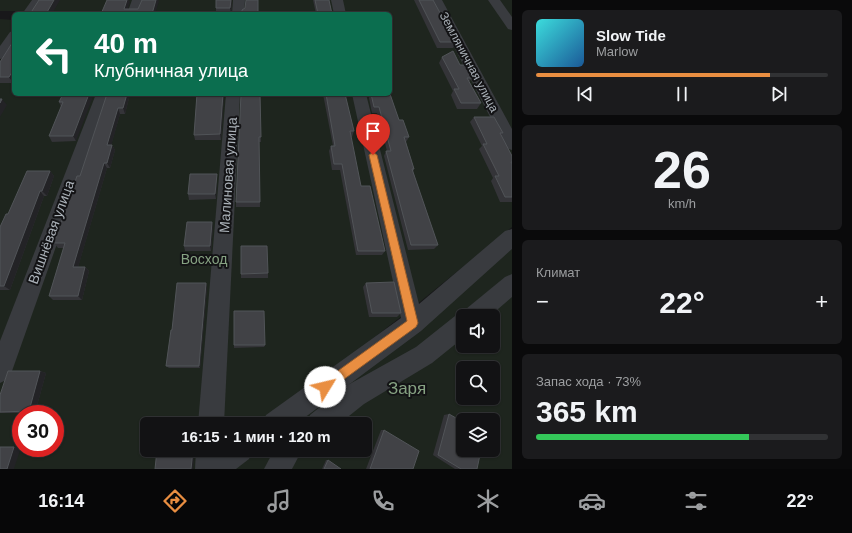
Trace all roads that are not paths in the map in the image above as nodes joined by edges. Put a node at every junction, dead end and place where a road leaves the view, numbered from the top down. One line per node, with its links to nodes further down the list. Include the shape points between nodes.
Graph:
1 (38, 0): 7 (street)
2 (138, 0): 8 (street)
3 (239, 0): 9 (street)
4 (336, 0): 10 (street)
5 (436, 0): 17 (street, Земляничная улица)
6 (494, 0): 11 (street)
7 (29, 12)
8 (134, 12)
9 (238, 12)
10 (339, 12)
11 (512, 26)
12 (12, 38): 13 (street)
13 (0, 55)
14 (102, 96): 23 (street, Вишнёвая улица)
15 (233, 96): 24 (street, Малиновая улица)
16 (359, 96): 21 (street)
17 (512, 144)
18 (512, 236): 21 (street)
19 (512, 284): 20 (street)
20 (482, 309)
21 (413, 323): 25 (street)
22 (456, 329): 26 (street, via 424,354 355,395)
23 (0, 371)
24 (211, 417)
25 (285, 417)
26 (328, 417)
27 (209, 457): 30 (street)
28 (230, 457): 31 (street)
29 (284, 457): 32 (street)
30 (208, 469)
31 (214, 469)
32 (276, 469)

